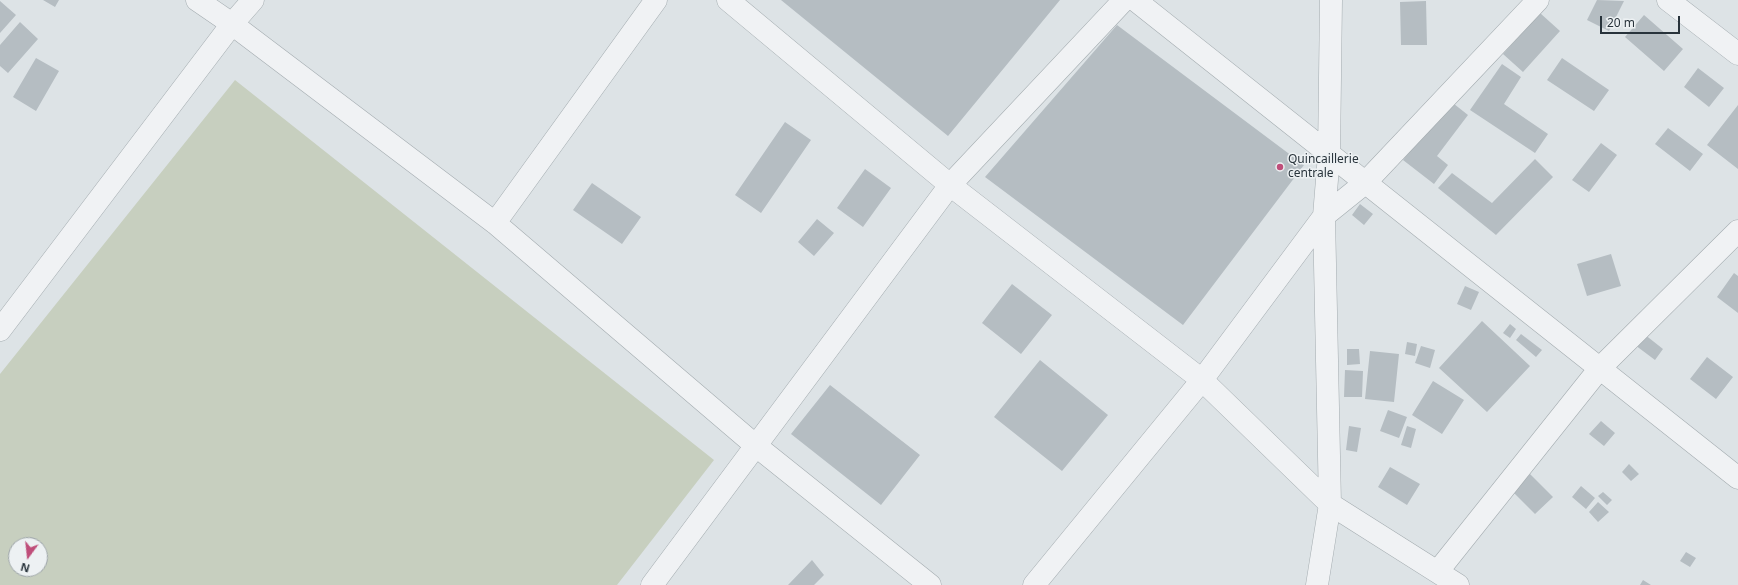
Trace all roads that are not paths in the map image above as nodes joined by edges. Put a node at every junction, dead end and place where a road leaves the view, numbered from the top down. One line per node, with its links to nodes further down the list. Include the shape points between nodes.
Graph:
1 (197, 0): 10 (street)
2 (254, 0): 10 (street)
3 (656, 0): 16 (street)
4 (728, 0): 14 (street)
5 (1124, 0): 14 (street)
6 (1135, 0): 12 (street)
7 (1331, 0): 12 (street)
8 (1538, 0): 13 (street)
9 (1668, 0): 11 (street)
10 (232, 24): 16 (street); 18 (street)
11 (1738, 54)
12 (1329, 155): 13 (street); 15 (street)
13 (1365, 183): 15 (street); 19 (street)
14 (950, 185): 20 (street); 21 (street)
15 (1324, 216): 20 (street); 23 (street)
16 (495, 223): 21 (street)
17 (1738, 231): 19 (street)
18 (0, 330)
19 (1600, 368): 22 (street); 24 (street)
20 (1202, 380): 23 (street); 27 (street)
21 (755, 445): 25 (street); 26 (street)
22 (1738, 478)
23 (1330, 504): 24 (street); 28 (street)
24 (1438, 571): 29 (street)
25 (652, 585)
26 (930, 585)
27 (1034, 585)
28 (1317, 585)
29 (1458, 585)

